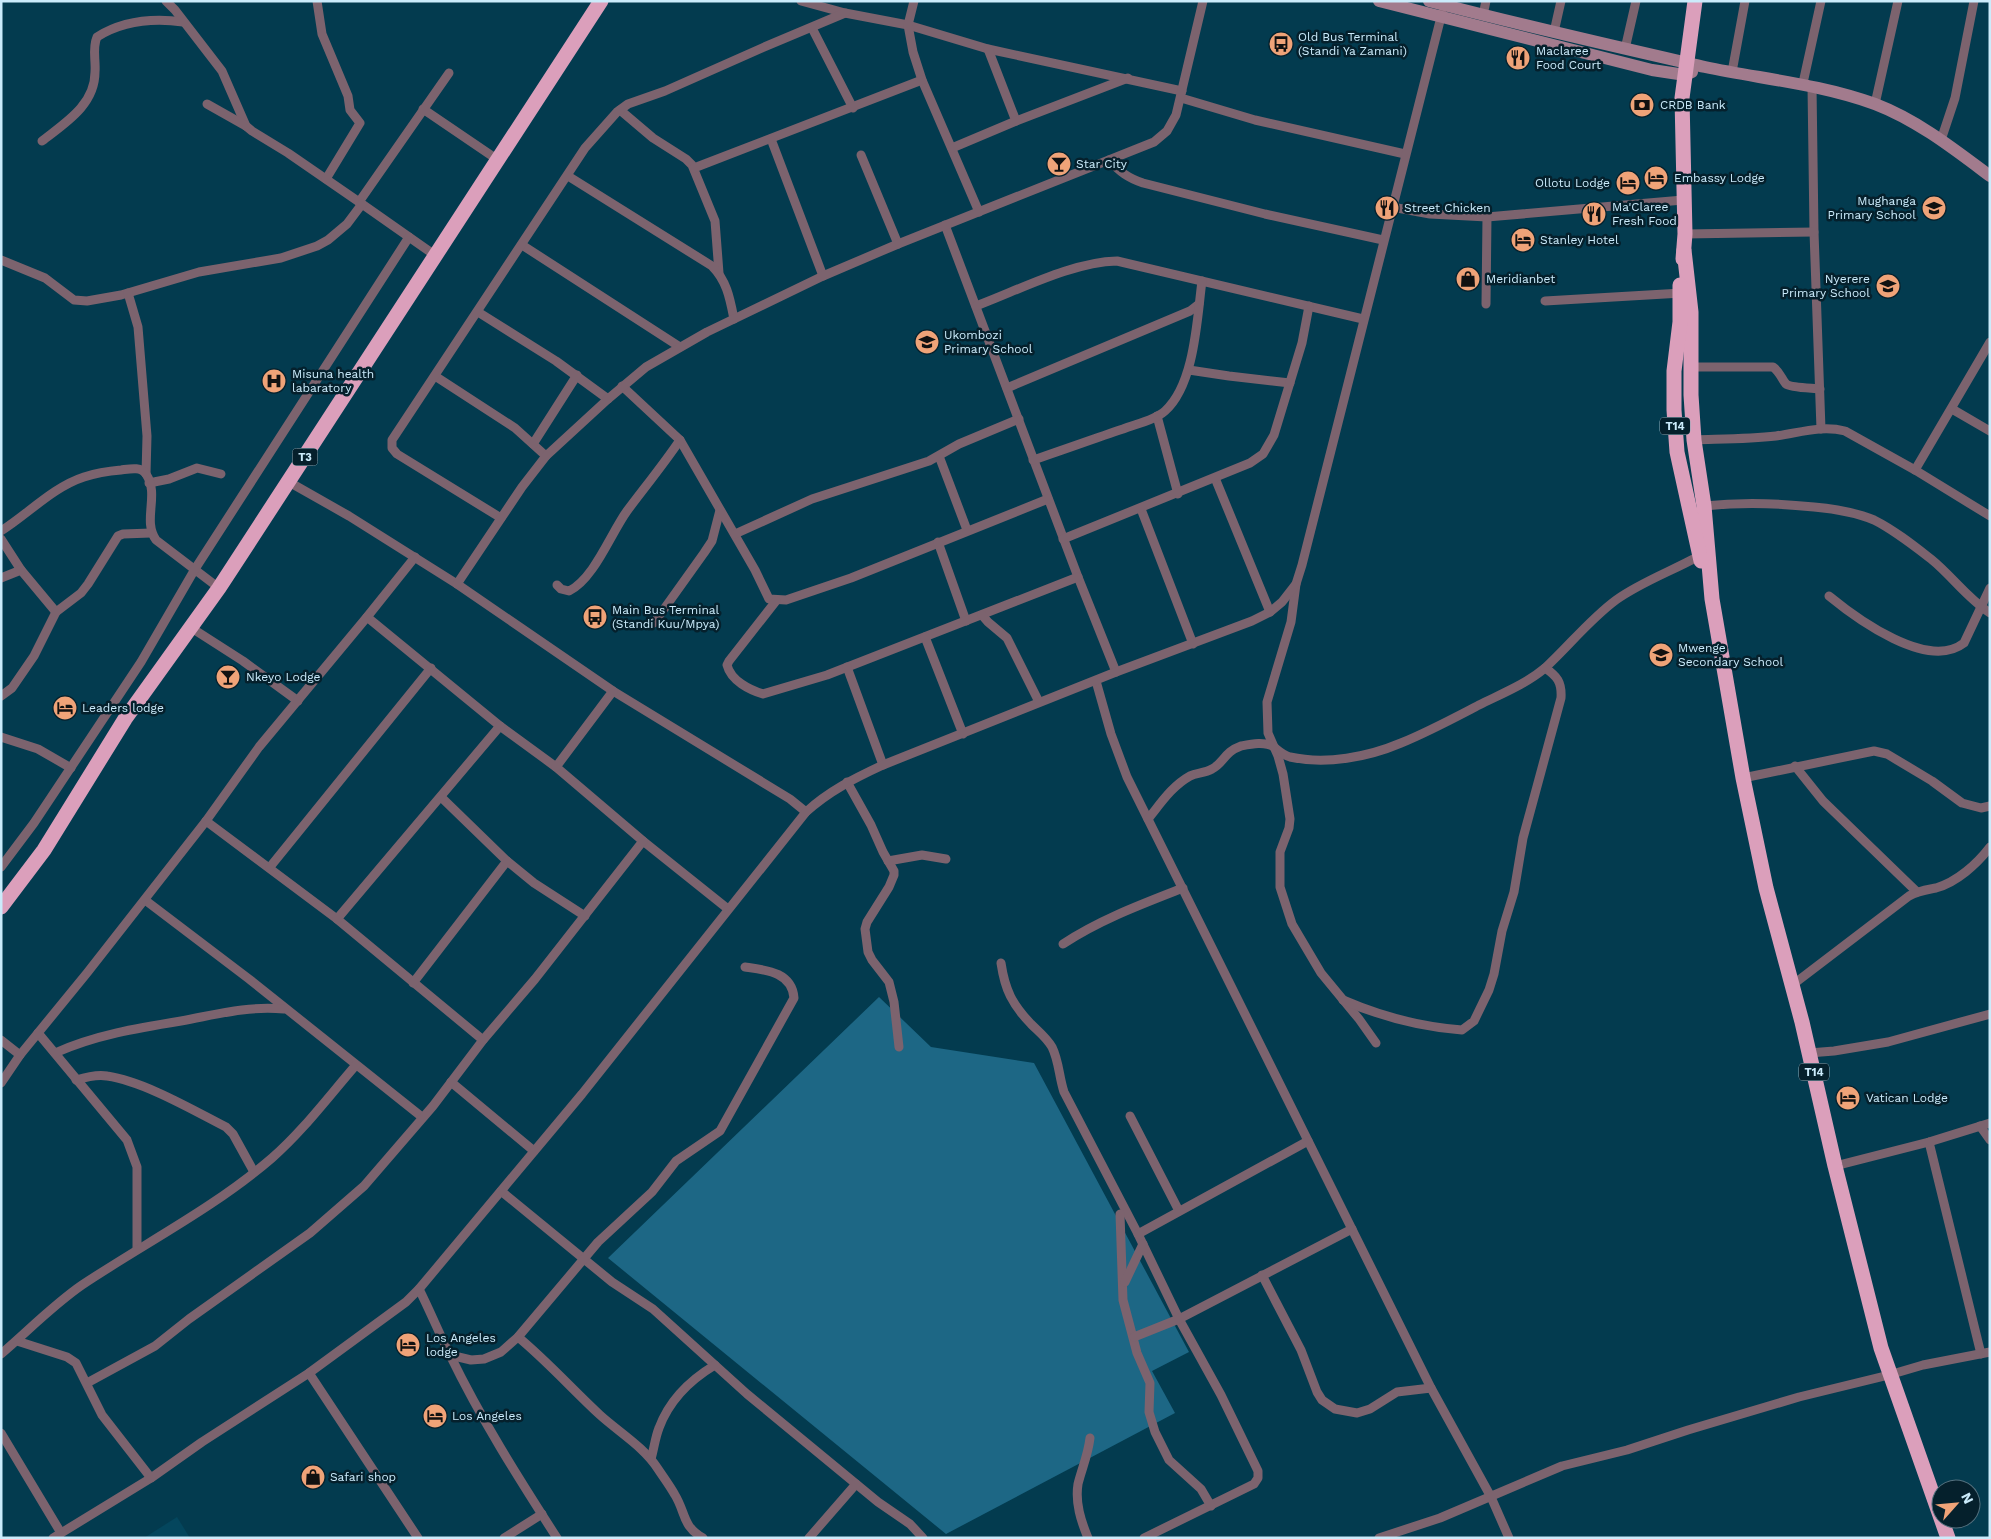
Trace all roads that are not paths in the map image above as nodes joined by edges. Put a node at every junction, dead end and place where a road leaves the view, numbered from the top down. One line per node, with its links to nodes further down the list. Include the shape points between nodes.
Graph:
1 (166, 1): 20 (street)
2 (317, 1): 51 (street, via 322,34 348,96 350,110 360,124)
3 (601, 1): 46 (highway, T3)
4 (802, 1): 18 (street)
5 (914, 1): 21 (street)
6 (1203, 1): 32 (street)
7 (1380, 1): 17 (main road)
8 (1429, 1): 17 (main road)
9 (1486, 1): 19 (street)
10 (1561, 1): 23 (street)
11 (1636, 1): 25 (street)
12 (1695, 1): 26 (highway, T14)
13 (1745, 1): 27 (street)
14 (1821, 1): 31 (street)
15 (1898, 1): 34 (street)
16 (1974, 1): 41 (street, via 1955,98)
17 (1442, 11): 19 (main road); 26 (main road, via 1481,26 1652,70); 44 (street)
18 (845, 13): 21 (street); 22 (street)
19 (1483, 15): 23 (main road)
20 (183, 22): 39 (street, via 222,71); 42 (street, via 161,19 137,21 97,37 94,84 88,97 76,114)
21 (908, 25): 24 (street); 30 (street)
22 (812, 28): 35 (street); 37 (street)
23 (1554, 32): 25 (main road)
24 (988, 49): 29 (street); 38 (street)
25 (1625, 49): 26 (main road)
26 (1686, 69): 27 (main road, via 1706,67); 52 (highway, T14, via 1682,98)
27 (1732, 72): 31 (main road)
28 (449, 73): 36 (street)
29 (1128, 78): 32 (street); 38 (street)
30 (922, 80): 35 (street); 43 (street)
31 (1808, 84): 34 (main road); 58 (street)
32 (1181, 95): 44 (street, via 1256,120); 47 (street, via 1176,115 1167,131 1154,142)
33 (207, 104): 39 (street)
34 (1875, 104): 41 (main road)
35 (853, 108): 40 (street)
36 (423, 109): 46 (street); 53 (street)
37 (620, 110): 48 (street); 49 (street, via 597,133)
38 (1016, 121): 43 (street)
39 (246, 126): 51 (street)
40 (771, 139): 48 (street); 67 (street)
41 (1941, 140): 50 (main road)
42 (42, 141)
43 (952, 148): 55 (street)
44 (1405, 154): 54 (street)
45 (861, 156): 62 (street)
46 (498, 160): 64 (highway, T3)
47 (1109, 160): 55 (street); 61 (street, via 1119,172 1143,183)
48 (694, 168): 66 (street, via 715,221)
49 (568, 176): 63 (street); 66 (street)
50 (1990, 176)
51 (326, 179): 53 (street)
52 (1683, 200): 56 (street); 59 (highway, T14)
53 (361, 202): 60 (street); 69 (street, via 347,224 317,246 281,258 199,272)
54 (1392, 207): 56 (street, via 1430,214); 61 (street)
55 (978, 212): 57 (street)
56 (1487, 217): 73 (street)
57 (945, 225): 62 (street); 74 (street)
58 (1814, 232): 59 (street); 88 (street)
59 (1685, 234): 70 (highway, T14)
60 (409, 236): 64 (street); 122 (street)
61 (1383, 240): 78 (street)
62 (898, 244): 67 (street)
63 (522, 245): 76 (street); 79 (street)
64 (436, 256): 105 (highway, T3)
65 (1, 260): 69 (street, via 45,278 77,301 87,302)
66 (719, 273): 77 (street, via 726,285)
67 (823, 276): 77 (street)
68 (1202, 281): 72 (street); 74 (street, via 1117,261 1100,261); 75 (street)
69 (128, 293): 104 (street, via 138,327)
70 (1685, 293): 71 (street); 81 (highway, T14, via 1692,329); 120 (highway, T14, via 1674,371 1674,410 1678,452)
71 (1545, 301)
72 (1199, 304): 82 (street); 87 (street, via 1181,315)
73 (1486, 304)
74 (976, 306): 87 (street)
75 (1309, 306): 78 (street); 85 (street)
76 (478, 312): 83 (street); 84 (street)
77 (734, 319): 79 (street)
78 (1363, 319): 127 (street, via 1321,496)
79 (680, 347): 86 (street)
80 (1988, 347): 90 (street)
81 (1691, 367): 88 (street, via 1773,368 1790,386); 96 (highway, T14)
82 (1188, 370): 85 (street); 91 (street, via 1176,398)
83 (577, 375): 89 (street); 97 (street)
84 (435, 376): 97 (street, via 515,428); 112 (street, via 392,440 392,448)
85 (1290, 383): 103 (street, via 1274,435 1262,454 1250,463)
86 (622, 386): 89 (street); 95 (street)
87 (1007, 388): 92 (street)
88 (1820, 389): 93 (street)
89 (608, 399): 98 (street)
90 (1952, 409): 94 (street); 101 (street)
91 (1157, 416): 100 (street); 106 (street)
92 (1019, 420): 99 (street, via 959,444); 100 (street)
93 (1821, 428): 96 (street, via 1768,437); 101 (street, via 1845,431)
94 (1990, 431)
95 (680, 440): 110 (street); 128 (street, via 626,512 583,580 569,591)
96 (1694, 440): 108 (highway, T14)
97 (533, 444): 98 (street)
98 (546, 456): 112 (street)
99 (939, 456): 113 (street); 116 (street, via 908,469 812,498)
100 (1033, 460): 107 (street)
101 (1915, 470): 111 (street)
102 (221, 474): 104 (street, via 197,468 169,478)
103 (1214, 478): 106 (street); 136 (street)
104 (148, 479): 114 (street, via 141,470 134,469 84,477 67,484); 115 (street, via 152,496)
105 (289, 482): 121 (street); 129 (highway, T3)
106 (1178, 494): 109 (street)
107 (1048, 499): 113 (street); 118 (street)
108 (1704, 506): 132 (highway, T14); 134 (street, via 1779,503 1841,510 1862,516 1883,525 1917,548)
109 (1141, 509): 118 (street); 144 (street)
110 (720, 510): 116 (street); 141 (street, via 712,541)
111 (1990, 516)
112 (501, 518): 126 (street)
113 (967, 530): 119 (street)
114 (1, 531)
115 (151, 533): 122 (street); 135 (street, via 118,536 88,584)
116 (735, 534): 133 (street, via 769,599)
117 (1, 539): 123 (street)
118 (1063, 539): 124 (street)
119 (938, 542): 133 (street, via 851,578); 140 (street)
120 (1699, 556): 132 (highway, T14); 147 (street, via 1614,601)
121 (415, 557): 126 (street); 139 (street)
122 (195, 569): 129 (street); 161 (street, via 140,662)
123 (21, 570): 125 (street); 135 (street)
124 (1078, 577): 138 (street); 148 (street)
125 (1, 578)
126 (457, 584): 150 (street)
127 (1296, 584): 136 (street); 157 (street, via 1291,622 1267,702 1268,733)
128 (557, 585)
129 (219, 588): 142 (highway, T3)
130 (1990, 588): 134 (street)
131 (1829, 596): 134 (street, via 1872,628 1926,650 1959,647)
132 (1712, 599): 162 (highway, T14)
133 (776, 601): 145 (street, via 729,660 728,670 733,676 744,686 763,694)
134 (1981, 607): 137 (street)
135 (56, 612): 151 (street, via 34,656 12,688)
136 (1270, 612): 144 (street)
137 (1990, 613)
138 (982, 615): 140 (street); 153 (street, via 1007,638)
139 (367, 617): 146 (street); 152 (street)
140 (966, 621): 143 (street)
141 (654, 623)
142 (190, 627): 152 (street); 179 (highway, T3, via 126,719 44,850)
143 (925, 637): 145 (street); 155 (street)
144 (1192, 644): 148 (street)
145 (847, 667): 158 (street)
146 (431, 668): 154 (street); 175 (street)
147 (1544, 668): 157 (street, via 1502,694 1426,732 1366,755 1311,759 1281,753); 188 (street, via 1559,680 1561,698 1523,838 1494,974 1474,1021 1462,1030 1427,1025)
148 (1116, 672): 149 (street)
149 (1096, 681): 153 (street); 167 (street, via 1111,734)
150 (613, 691): 160 (street); 166 (street, via 790,799)
151 (1, 696)
152 (298, 702): 168 (street, via 259,747)
153 (1040, 702): 155 (street)
154 (500, 726): 160 (street); 164 (street)
155 (963, 734): 158 (street)
156 (1, 737): 161 (street, via 38,749)
157 (1273, 746): 167 (street, via 1249,745 1228,753 1212,770 1191,776 1177,785); 188 (street, via 1283,774 1290,819 1280,852 1283,902 1297,933 1324,977)
158 (883, 765): 163 (street)
159 (1795, 766): 162 (street); 165 (street, via 1860,753 1882,752 1962,803 1981,808); 177 (street, via 1823,801)
160 (556, 767): 169 (street)
161 (71, 768): 174 (street)
162 (1743, 778): 187 (highway, T14)
163 (847, 782): 166 (street); 173 (street)
164 (440, 797): 172 (street); 182 (street)
165 (1990, 806)
166 (806, 812): 180 (street)
167 (1148, 819): 176 (street)
168 (206, 821): 175 (street); 178 (street)
169 (643, 841): 180 (street); 181 (street)
170 (1990, 847): 177 (street, via 1971,867 1947,882)
171 (946, 859): 173 (street, via 922,855)
172 (507, 861): 181 (street); 186 (street)
173 (888, 861): 195 (street, via 894,875 865,930 868,952 889,982)
174 (1, 867)
175 (270, 867): 182 (street)
176 (1183, 888): 183 (street, via 1091,926); 208 (street)
177 (1917, 892): 187 (street)
178 (145, 900): 189 (street); 191 (street)
179 (1, 907)
180 (728, 909): 210 (street)
181 (584, 916): 193 (street)
182 (337, 919): 186 (street)
183 (1063, 944)
184 (1001, 963): 217 (street, via 1007,992 1052,1047 1064,1092)
185 (745, 967): 220 (street, via 779,974 794,991 792,1004 747,1086 720,1131 676,1161 652,1192)
186 (413, 982): 193 (street)
187 (1791, 986): 197 (highway, T14)
188 (1343, 1000): 194 (street)
189 (284, 1009): 196 (street, via 232,1010 160,1023 94,1038); 199 (street)
190 (1990, 1014): 197 (street, via 1895,1040)
191 (38, 1033): 196 (street); 198 (street)
192 (1, 1040): 198 (street)
193 (484, 1040): 201 (street)
194 (1376, 1043)
195 (899, 1047)
196 (55, 1053): 200 (street)
197 (1809, 1053): 211 (highway, T14)
198 (20, 1055): 202 (street)
199 (356, 1065): 204 (street); 212 (street, via 285,1146)
200 (76, 1080): 212 (street, via 106,1075 129,1081 226,1127); 219 (street, via 116,1125 134,1156 137,1167)
201 (451, 1082): 204 (street); 210 (street)
202 (1, 1083)
203 (1130, 1116): 214 (street)
204 (422, 1117): 234 (street, via 364,1186 310,1233 155,1346)
205 (1990, 1124): 206 (street)
206 (1980, 1126): 207 (street); 209 (street)
207 (1990, 1140)
208 (1308, 1141): 214 (street); 216 (street)
209 (1929, 1142): 211 (street); 228 (street)
210 (534, 1151): 213 (street)
211 (1835, 1166): 233 (highway, T14)
212 (254, 1172): 219 (street, via 221,1197)
213 (501, 1191): 220 (street); 223 (street)
214 (1178, 1211): 217 (street)
215 (1120, 1214): 222 (street)
216 (1352, 1229): 221 (street); 235 (street)
217 (1138, 1234): 218 (street)
218 (1143, 1244): 222 (street); 224 (street)
219 (137, 1249): 227 (street, via 67,1296)
220 (584, 1259): 225 (street); 231 (street, via 652,1309)
221 (1262, 1275): 224 (street); 235 (street, via 1301,1350 1322,1400 1335,1409 1357,1414 1398,1392)
222 (1124, 1287): 226 (street, via 1126,1314)
223 (419, 1289): 230 (street); 232 (street)
224 (1178, 1319): 226 (street); 242 (street, via 1221,1395 1258,1471 1254,1484)
225 (518, 1336): 230 (street, via 501,1352 484,1359 471,1360); 238 (street)
226 (1134, 1337): 242 (street, via 1150,1383 1149,1412 1162,1450 1201,1489)
227 (17, 1341): 229 (street); 234 (street, via 72,1360 80,1368)
228 (1985, 1353): 233 (street, via 1923,1365)
229 (1, 1354)
230 (450, 1355): 243 (street, via 503,1452)
231 (715, 1365): 238 (street, via 689,1382 677,1396 660,1426); 240 (street)
232 (309, 1373): 239 (street); 246 (street)
233 (1889, 1376): 241 (street, via 1799,1397 1627,1450 1562,1466); 256 (highway, T14)
234 (87, 1384): 239 (street, via 110,1428)
235 (1431, 1388): 241 (street)
236 (1, 1433): 245 (street)
237 (1090, 1438): 252 (street, via 1077,1496)
238 (651, 1459): 249 (street, via 676,1495 687,1525)
239 (151, 1478): 245 (street)
240 (856, 1484): 250 (street); 251 (street, via 910,1524)
241 (1491, 1497): 254 (street); 255 (street)
242 (1211, 1506): 244 (street)
243 (542, 1514): 247 (street); 248 (street)
244 (1156, 1534): 253 (street)
245 (57, 1535)
246 (418, 1538)
247 (504, 1538)
248 (557, 1538)
249 (703, 1538)
250 (809, 1538)
251 (923, 1538)
252 (1088, 1538)
253 (1144, 1538)
254 (1379, 1538)
255 (1509, 1538)
256 (1948, 1538)

